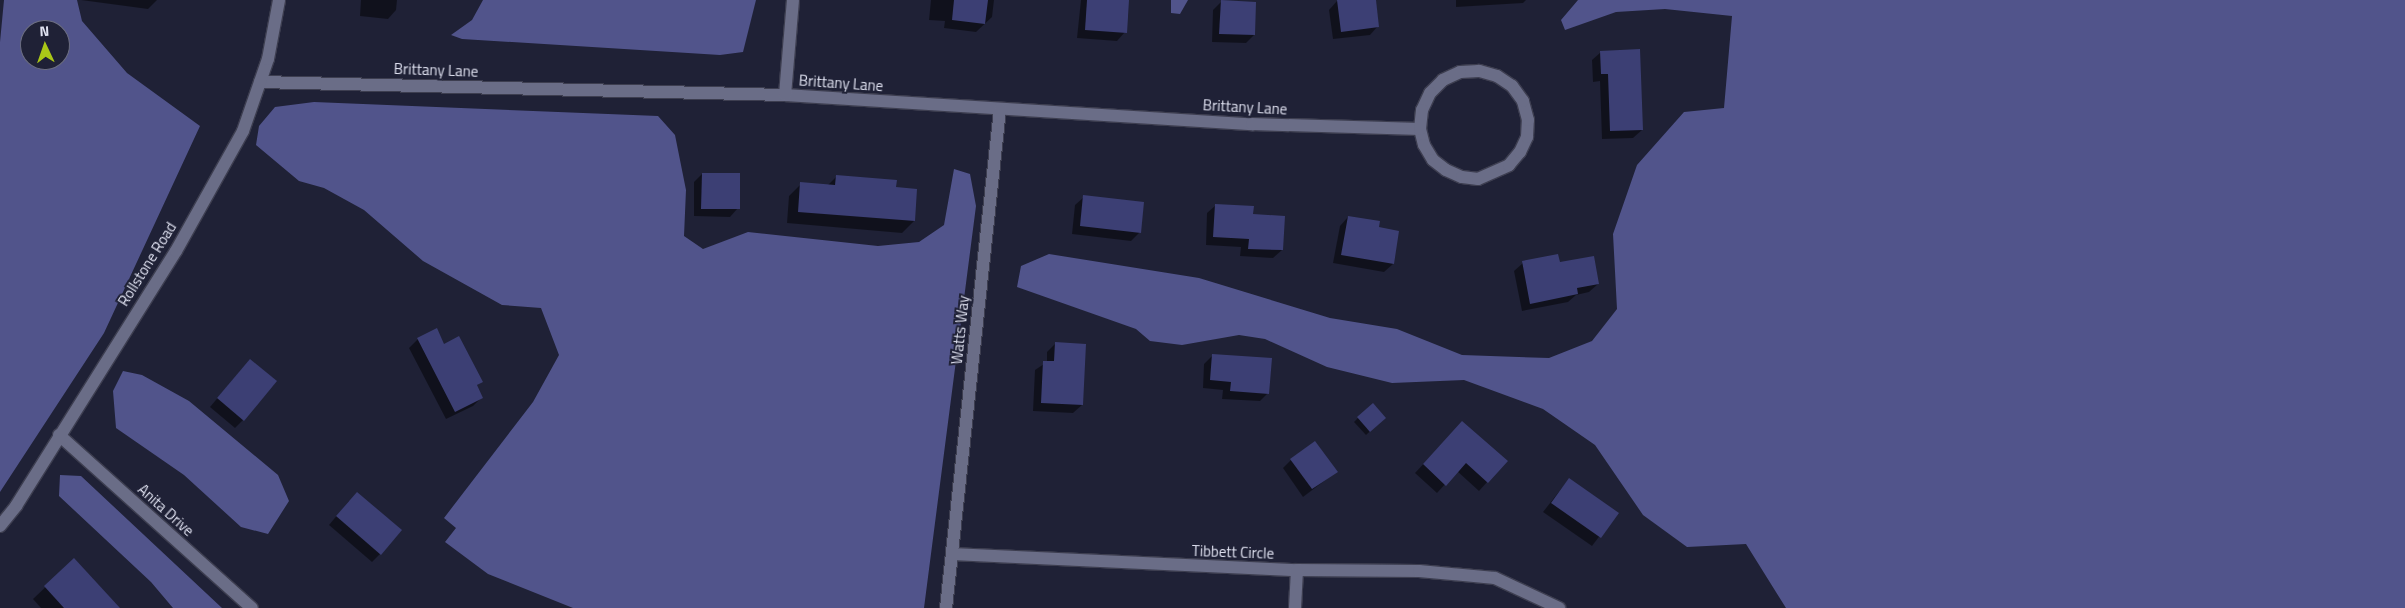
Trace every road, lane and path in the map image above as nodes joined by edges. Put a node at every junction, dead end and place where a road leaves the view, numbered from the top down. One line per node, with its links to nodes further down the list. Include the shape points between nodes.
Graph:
1 (279, 0): 3 (street, Rollstone Road, via 276,25)
2 (794, 0): 4 (street)
3 (260, 82): 4 (street, Brittany Lane); 7 (street, Rollstone Road, via 243,131 176,251)
4 (785, 95): 5 (street, Brittany Lane)
5 (1000, 109): 6 (street, Brittany Lane, via 1252,124); 9 (street, Watts Way)
6 (1420, 129): 6 (street, via 1424,145 1439,165 1462,177 1478,179 1509,165 1527,137 1528,120 1523,102 1512,86 1497,76 1479,71 1460,72 1443,80 1430,93 1422,110)
7 (58, 436): 8 (street, Rollstone Road, via 16,506); 11 (street, Anita Drive)
8 (0, 526)
9 (952, 554): 10 (street, Tibbett Circle); 12 (street)
10 (1297, 570): 13 (street); 14 (street, Tibbett Circle, via 1419,571 1495,578)
11 (252, 608)
12 (946, 608)
13 (1295, 608)
14 (1559, 608)

